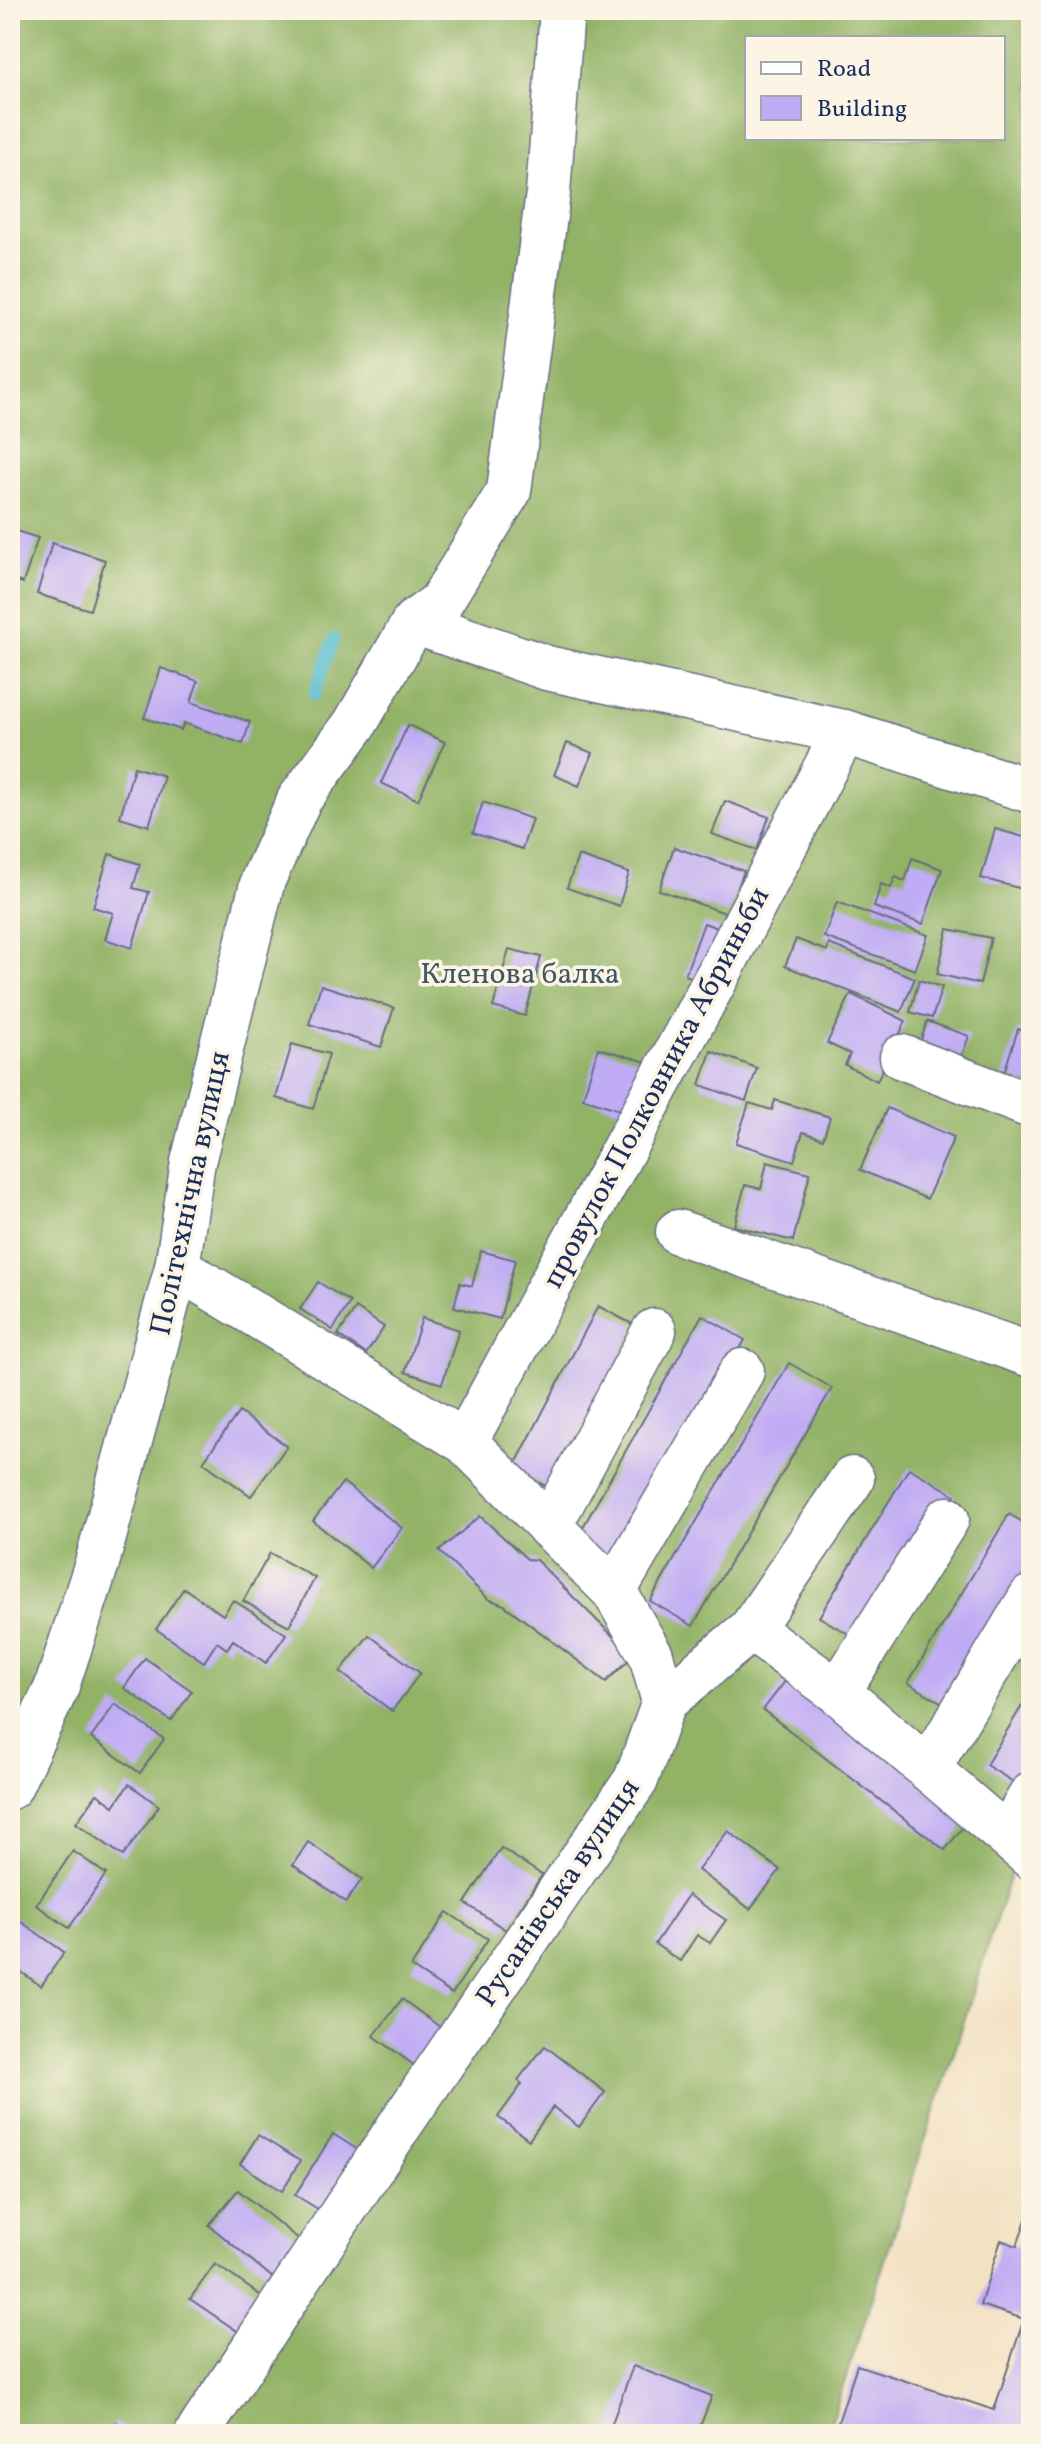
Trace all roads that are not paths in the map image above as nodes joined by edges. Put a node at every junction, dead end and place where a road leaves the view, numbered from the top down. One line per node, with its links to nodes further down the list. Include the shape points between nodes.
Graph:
1 (562, 10): 2 (street, Політехнічна вулиця, via 548,193 509,491 440,603)
2 (414, 622): 3 (street, via 547,668); 8 (street, Політехнічна вулиця, via 355,724 299,800 263,880 193,1162)
3 (844, 732): 4 (street); 12 (street, провулок Полковника Абриньби)
4 (1031, 791)
5 (902, 1057): 6 (street)
6 (1031, 1106)
7 (678, 1232): 10 (street)
8 (177, 1267): 12 (street); 22 (street, Політехнічна вулиця, via 97,1563 56,1689)
9 (654, 1331): 15 (street)
10 (1031, 1355)
11 (742, 1371): 16 (street)
12 (465, 1442): 15 (street)
13 (852, 1479): 18 (street)
14 (947, 1519): 19 (street)
15 (549, 1527): 16 (street)
16 (614, 1591): 20 (street, via 651,1655)
17 (1031, 1597): 21 (street)
18 (751, 1629): 19 (street); 20 (street)
19 (838, 1692): 21 (street)
20 (664, 1702): 25 (street, Русанівська вулиця, via 636,1780)
21 (928, 1769): 24 (street)
22 (10, 1787)
23 (1031, 1795): 24 (street)
24 (1019, 1847)
25 (197, 2434)

